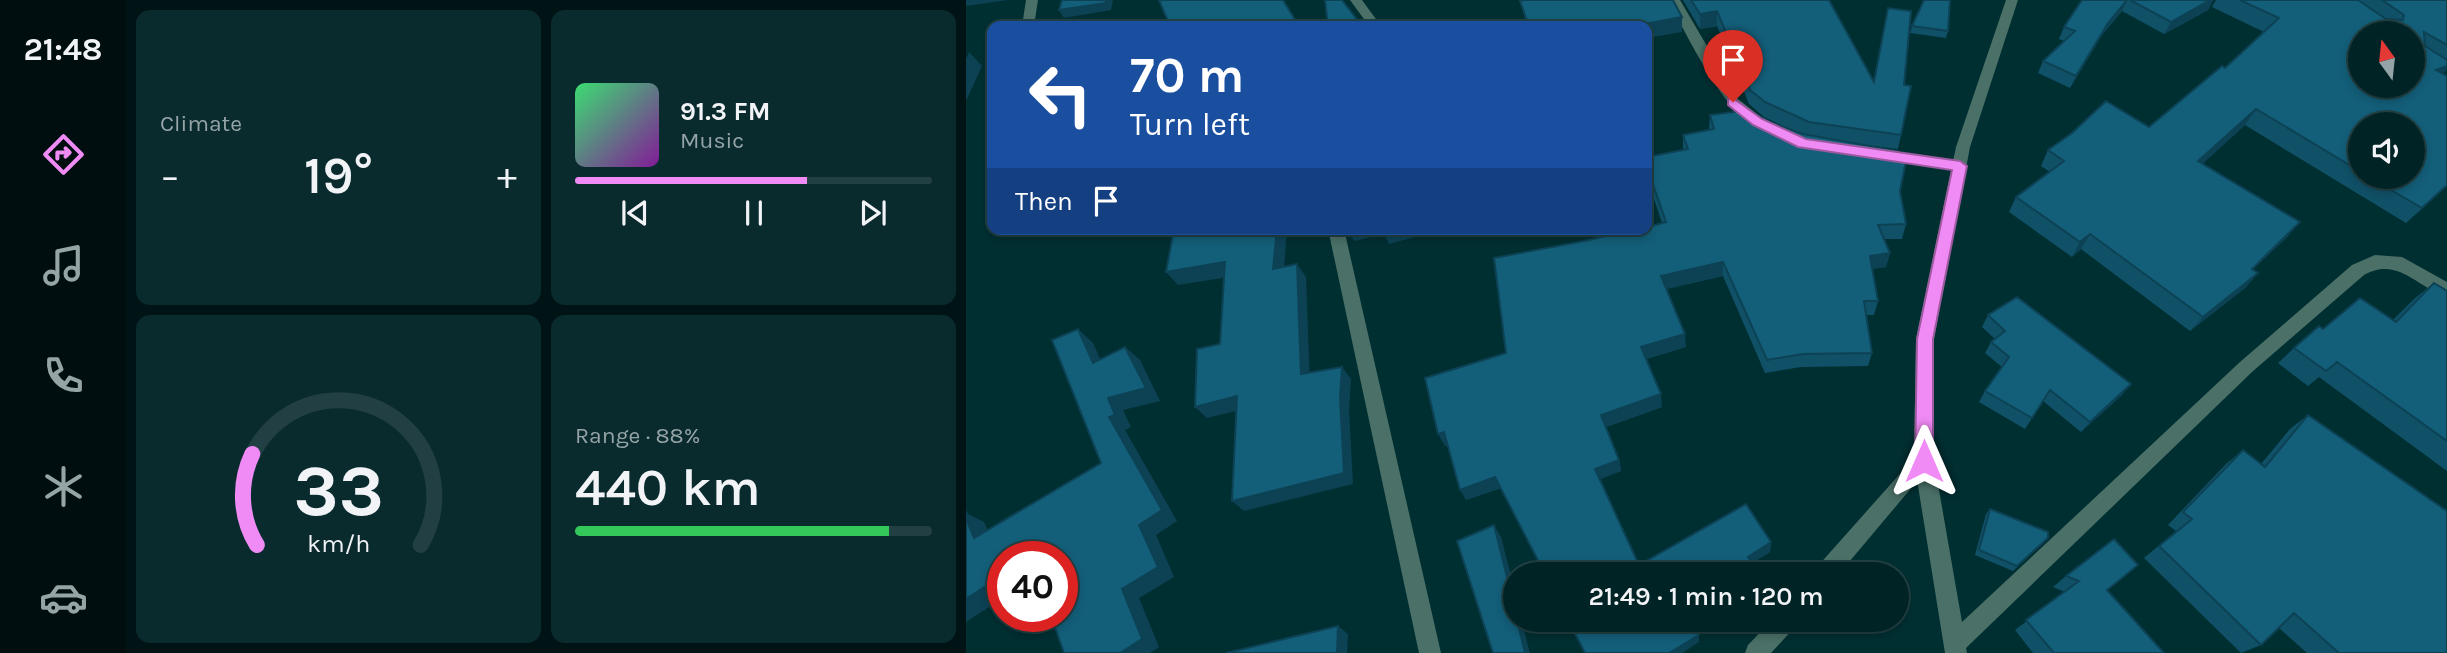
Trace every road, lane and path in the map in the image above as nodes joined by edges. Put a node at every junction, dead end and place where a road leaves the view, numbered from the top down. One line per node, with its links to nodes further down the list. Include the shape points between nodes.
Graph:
1 (1032, 0): 5 (street)
2 (1356, 0): 6 (street)
3 (1674, 0): 7 (street, via 1733,102)
4 (2009, 1): 9 (street)
5 (1029, 21)
6 (1371, 21)
7 (1780, 133)
8 (1868, 153): 9 (street)
9 (1960, 166): 12 (street, via 1925,339)
10 (1337, 235): 16 (street)
11 (2447, 290): 15 (street, via 2396,262 2375,261 2358,270 2246,367)
12 (1924, 461): 13 (street); 15 (street)
13 (1836, 562)
14 (1775, 632): 17 (street)
15 (1954, 649)
16 (1430, 653)
17 (1756, 653)

